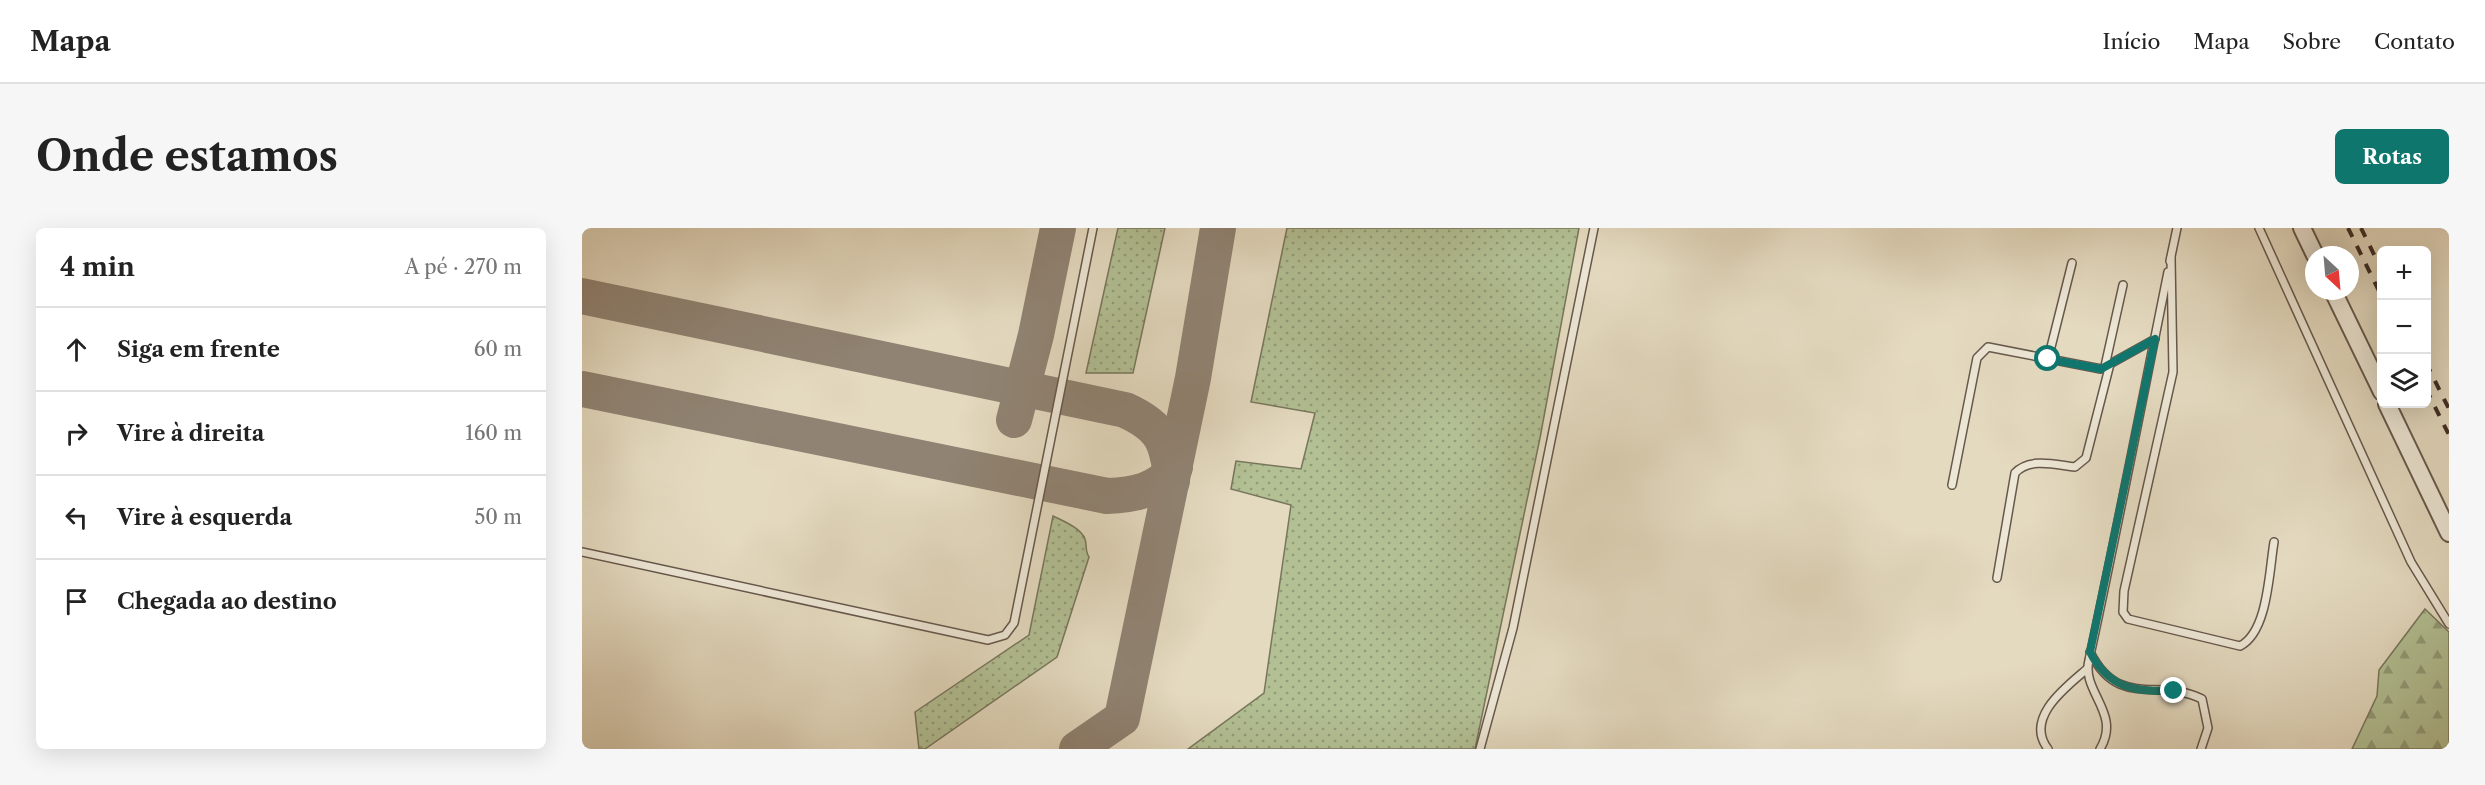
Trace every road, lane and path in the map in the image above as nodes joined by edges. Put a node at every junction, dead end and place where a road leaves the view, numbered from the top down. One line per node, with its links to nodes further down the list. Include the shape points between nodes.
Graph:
1 (1093, 228): 19 (lane, via 1014,623 1005,635 988,640)
2 (1594, 228): 26 (lane, via 1514,628)
3 (2177, 228): 7 (lane)
4 (2259, 228): 22 (lane, via 2411,562)
5 (2302, 228): 6 (street)
6 (2311, 246)
7 (2171, 258): 11 (lane); 18 (lane, via 2172,372 2124,591 2123,612 2128,619 2240,646 2250,641 2259,628)
8 (2073, 263): 12 (lane)
9 (2123, 285): 13 (lane)
10 (2337, 300): 14 (street)
11 (2155, 339): 13 (lane); 24 (lane)
12 (2048, 359): 13 (lane, via 2101,369); 16 (lane, via 1988,347 1982,350 1977,358)
13 (2107, 365): 20 (lane, via 2086,458 2075,466 2030,463 2015,472)
14 (2377, 383)
15 (2389, 408): 17 (street)
16 (1952, 485)
17 (2449, 533)
18 (2274, 543)
19 (582, 552)
20 (1996, 578)
21 (2449, 609): 22 (lane)
22 (2441, 612): 23 (lane)
23 (2449, 624)
24 (2090, 652): 25 (lane); 29 (lane, via 2108,678 2119,684 2202,699 2208,728)
25 (2086, 669): 27 (lane, via 2045,711 2041,731); 28 (lane, via 2107,720 2108,737)
26 (1480, 749)
27 (2048, 749)
28 (2100, 749)
29 (2200, 749)

